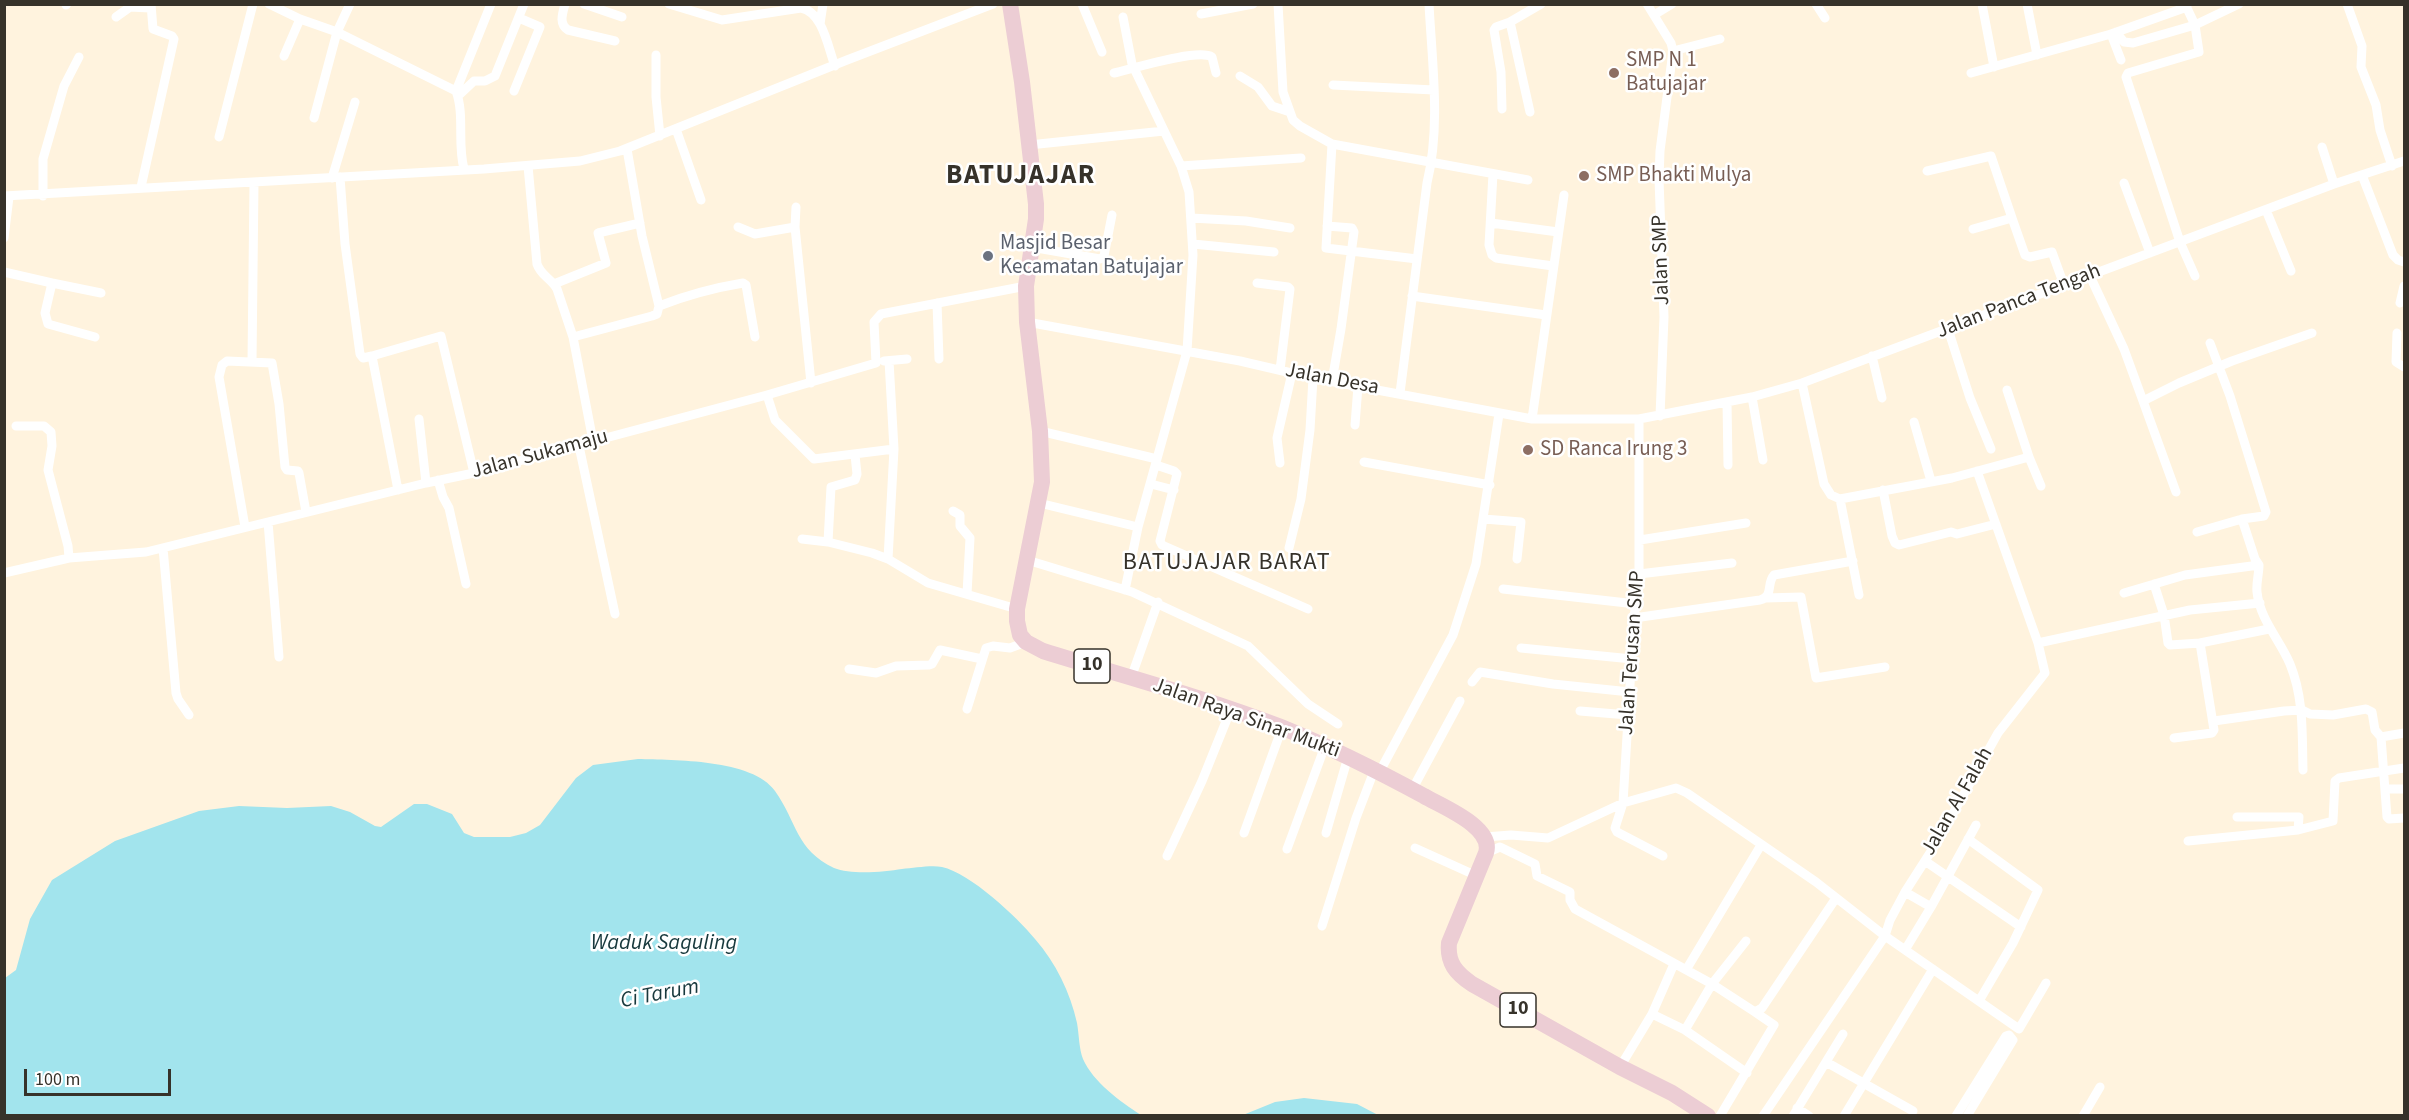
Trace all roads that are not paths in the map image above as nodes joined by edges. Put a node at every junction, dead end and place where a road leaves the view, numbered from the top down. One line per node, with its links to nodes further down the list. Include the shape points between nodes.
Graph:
1 (253, 4): 67 (street)
2 (270, 4): 34 (street)
3 (350, 4): 38 (street)
4 (491, 4): 59 (street)
5 (524, 4): 32 (street)
6 (565, 4): 41 (street, via 562,22 568,30)
7 (584, 4): 30 (street)
8 (669, 4): 36 (street, via 722,20 804,8)
9 (823, 4): 36 (street)
10 (993, 4): 26 (street)
11 (1010, 4): 70 (highway)
12 (1082, 4): 43 (street)
13 (1253, 4): 27 (street)
14 (1278, 4): 62 (street, via 1282,92)
15 (1430, 4): 57 (street)
16 (1541, 4): 35 (street)
17 (1647, 4): 28 (street)
18 (1672, 4): 28 (street)
19 (1816, 4): 33 (street)
20 (1982, 4): 50 (street)
21 (2027, 4): 45 (street)
22 (2240, 4): 37 (street)
23 (2347, 4): 78 (street, via 2362,46 2361,67)
24 (151, 6): 29 (street, via 130,7); 90 (street, via 153,29 174,39)
25 (2186, 6): 37 (street); 39 (street)
26 (974, 8): 49 (street)
27 (1201, 14)
28 (1654, 15): 42 (street)
29 (116, 17)
30 (622, 17)
31 (1123, 17): 51 (street)
32 (519, 18): 58 (street, via 540,27); 59 (street, via 495,76 474,81)
33 (1825, 18)
34 (300, 19): 38 (street); 46 (street)
35 (1510, 22): 61 (street, via 1494,30); 63 (street)
36 (820, 24): 49 (street)
37 (2195, 25): 39 (street, via 2129,43); 109 (street, via 2198,54 2126,74)
38 (337, 33): 59 (street); 64 (street)
39 (2114, 33): 45 (street); 48 (street)
40 (1720, 39): 42 (street)
41 (615, 41)
42 (1673, 51): 85 (street, Jalan SMP)
43 (1102, 52)
44 (656, 55): 68 (street)
45 (2037, 55): 50 (street)
46 (284, 56)
47 (79, 57): 92 (street, via 64,86 43,159)
48 (2121, 60)
49 (835, 66): 65 (street)
50 (1994, 67): 52 (street)
51 (1136, 68): 53 (street); 54 (street, via 1207,54 1212,57); 66 (street)
52 (1971, 73)
53 (1114, 74)
54 (1216, 74)
55 (1240, 76): 62 (street, via 1258,87 1272,106)
56 (1333, 85): 57 (street)
57 (1434, 90): 75 (street)
58 (514, 92)
59 (457, 93): 79 (street)
60 (355, 102): 83 (street)
61 (1502, 109)
62 (1290, 112): 69 (street, via 1300,126)
63 (1530, 112)
64 (314, 118)
65 (676, 129): 68 (street); 94 (street)
66 (1164, 131): 70 (street); 77 (street)
67 (219, 136)
68 (660, 136): 72 (street)
69 (1332, 144): 75 (street); 103 (street)
70 (1029, 145): 111 (highway, via 1036,212)
71 (2322, 147): 89 (street)
72 (627, 149): 76 (street, via 580,161); 100 (street)
73 (1301, 158): 77 (street)
74 (2404, 160): 78 (street, Jalan Panca Tengah)
75 (1432, 163): 81 (street); 115 (street)
76 (528, 166): 79 (street); 124 (street, via 537,264 541,275)
77 (1181, 166): 98 (street)
78 (2392, 166): 82 (street, Jalan Panca Tengah)
79 (464, 169): 83 (street)
80 (1927, 171): 99 (street, via 1990,156)
81 (1493, 174): 86 (street); 101 (street)
82 (2362, 175): 89 (street, Jalan Panca Tengah); 116 (street, via 2393,255)
83 (336, 178): 87 (street); 143 (street, via 360,354)
84 (1691, 178): 85 (street)
85 (1659, 179): 167 (street, Jalan SMP, via 1664,317)
86 (1528, 180)
87 (254, 183): 90 (street); 148 (street)
88 (2124, 183): 114 (street)
89 (2334, 184): 96 (street, Jalan Panca Tengah)
90 (141, 187): 92 (street)
91 (1564, 195): 107 (street)
92 (43, 196): 93 (street)
93 (7, 197): 108 (street)
94 (701, 200)
95 (796, 207): 102 (street)
96 (2266, 210): 109 (street, Jalan Panca Tengah); 118 (street)
97 (1112, 215): 111 (street, via 1104,256 1100,259)
98 (1191, 218): 105 (street); 110 (street)
99 (2012, 218): 106 (street); 125 (street, via 2025,255 2052,252)
100 (640, 223): 124 (street, via 598,233 606,263); 132 (street)
101 (1491, 223): 107 (street); 117 (street, via 1489,245 1496,258)
102 (795, 226): 104 (street, via 754,234); 156 (street)
103 (1327, 226): 112 (street, via 1352,228); 112 (street, via 1326,248)
104 (738, 228)
105 (1290, 228)
106 (1972, 229)
107 (1558, 232): 117 (street)
108 (4, 238)
109 (2180, 242): 114 (street, Jalan Panca Tengah); 121 (street)
110 (1193, 244): 113 (street); 142 (street)
111 (1031, 247): 126 (highway)
112 (1352, 250): 115 (street); 155 (street)
113 (1274, 252)
114 (2150, 253): 120 (street, Jalan Panca Tengah)
115 (1417, 259): 129 (street)
116 (2404, 262)
117 (1553, 266): 133 (street)
118 (2292, 271)
119 (4, 272): 122 (street)
120 (2090, 276): 125 (street, Jalan Panca Tengah); 164 (street)
121 (2195, 276)
122 (52, 283): 128 (street); 138 (street, via 45,313 48,324)
123 (1257, 283): 152 (street, via 1290,289)
124 (554, 284): 139 (street)
125 (2064, 285): 135 (street, Jalan Panca Tengah)
126 (1026, 286): 130 (street); 134 (highway)
127 (2404, 286): 131 (street)
128 (101, 293)
129 (1412, 296): 133 (street); 160 (street)
130 (937, 303): 146 (street); 149 (street, via 876,317)
131 (2400, 303)
132 (659, 306): 139 (street, via 652,316); 140 (street, via 706,289 745,283)
133 (1546, 315): 169 (street)
134 (1027, 322): 142 (street, Jalan Desa); 174 (highway)
135 (1948, 329): 144 (street, Jalan Panca Tengah); 178 (street)
136 (2312, 333): 150 (street)
137 (2397, 333): 151 (street, via 2396,362)
138 (94, 337)
139 (573, 337): 175 (street)
140 (755, 337)
141 (2210, 343): 150 (street)
142 (1187, 351): 152 (street, Jalan Desa); 182 (street)
143 (372, 356): 187 (street, via 441,336); 194 (street)
144 (1872, 356): 157 (street, Jalan Panca Tengah); 163 (street)
145 (908, 359): 147 (street, Jalan Sukamaju)
146 (939, 359)
147 (889, 361): 149 (street, Jalan Sukamaju); 177 (street)
148 (252, 362): 201 (street, via 272,363 285,467 299,473); 207 (street, via 227,361 219,377)
149 (876, 363): 156 (street, Jalan Sukamaju)
150 (2219, 367): 164 (street); 203 (street, via 2266,512 2264,516)
151 (2404, 368)
152 (1280, 370): 153 (street, Jalan Desa)
153 (1292, 373): 154 (street, Jalan Desa); 183 (street, via 1277,438)
154 (1312, 378): 155 (street, Jalan Desa); 214 (street, via 1301,499)
155 (1332, 381): 158 (street, Jalan Desa)
156 (811, 383): 161 (street, Jalan Sukamaju)
157 (1802, 383): 162 (street, Jalan Panca Tengah); 198 (street, via 1824,484 1831,495)
158 (1358, 386): 160 (street, Jalan Desa); 172 (street)
159 (2007, 390): 180 (street)
160 (1400, 393): 166 (street, Jalan Desa)
161 (767, 395): 175 (street, Jalan Sukamaju); 179 (street, via 775,420 810,458)
162 (1752, 397): 165 (street, Jalan Panca Tengah); 181 (street)
163 (1882, 399)
164 (2143, 401): 197 (street)
165 (1727, 402): 167 (street, Jalan Panca Tengah); 185 (street)
166 (1499, 414): 169 (street, Jalan Desa); 192 (street)
167 (1660, 416): 170 (street, Jalan Panca Tengah)
168 (419, 419): 190 (street)
169 (1532, 419): 170 (street, Jalan Desa)
170 (1640, 419): 211 (street, Jalan Terusan SMP)
171 (1914, 422): 189 (street)
172 (1355, 425)
173 (16, 426): 215 (street, via 44,426 51,432 48,470)
174 (1040, 431): 182 (street); 199 (highway)
175 (593, 441): 176 (street, Jalan Sukamaju)
176 (579, 446): 187 (street, Jalan Sukamaju); 237 (street)
177 (894, 449): 179 (street); 216 (street)
178 (1991, 449)
179 (855, 454): 212 (street, via 855,480 831,487)
180 (2029, 458): 186 (street); 193 (street)
181 (1763, 460)
182 (1156, 462): 191 (street); 195 (street, via 1176,472)
183 (1280, 462)
184 (1364, 462): 192 (street)
185 (1728, 465)
186 (1977, 471): 189 (street); 206 (street, Jalan Al Falah)
187 (474, 473): 188 (street, Jalan Sukamaju)
188 (438, 480): 190 (street, Jalan Sukamaju); 224 (street, via 449,508)
189 (1931, 481): 196 (street)
190 (426, 483): 194 (street, Jalan Sukamaju)
191 (1151, 484): 195 (street); 208 (street)
192 (1490, 484): 202 (street)
193 (2041, 486)
194 (398, 490): 201 (street, Jalan Sukamaju)
195 (1174, 490): 236 (street, via 1162,545)
196 (1883, 490): 198 (street); 206 (street, via 1895,543)
197 (2176, 492)
198 (1840, 499): 219 (street)
199 (1039, 503): 208 (street); 218 (highway)
200 (953, 511): 229 (street, via 961,516 960,526 970,538)
201 (306, 512): 204 (street, Jalan Sukamaju)
202 (1484, 519): 217 (street, via 1521,522); 271 (street, via 1476,564 1453,635)
203 (2242, 519): 209 (street); 221 (street)
204 (268, 522): 207 (street, Jalan Sukamaju); 245 (street)
205 (1746, 523): 211 (street)
206 (1996, 524): 242 (street, Jalan Al Falah)
207 (245, 526): 213 (street, Jalan Sukamaju)
208 (1138, 526): 227 (street)
209 (2197, 532)
210 (802, 539): 212 (street)
211 (1640, 540): 223 (street, Jalan Terusan SMP)
212 (828, 542): 216 (street)
213 (163, 548): 215 (street, Jalan Sukamaju); 258 (street, via 176,693)
214 (1289, 548)
215 (69, 558): 222 (street, Jalan Sukamaju)
216 (888, 559): 229 (street, via 928,583)
217 (1517, 559)
218 (1027, 560): 227 (street); 235 (highway)
219 (1853, 561): 230 (street); 231 (street, via 1774,574)
220 (1732, 563): 223 (street)
221 (2259, 565): 225 (street, via 2185,575); 233 (street)
222 (4, 573)
223 (1640, 574): 234 (street, Jalan Terusan SMP)
224 (466, 584)
225 (2154, 584): 228 (street); 238 (street)
226 (1503, 589): 234 (street)
227 (1125, 590): 232 (street)
228 (2124, 593)
229 (967, 594): 235 (street)
230 (1859, 595)
231 (1766, 598): 239 (street); 248 (street, via 1801,597 1816,678)
232 (1158, 603): 250 (street); 261 (street, via 1248,646 1308,704)
233 (2260, 603): 238 (street); 240 (street)
234 (1636, 604): 239 (street, Jalan Terusan SMP)
235 (1017, 609): 241 (highway, via 1018,628)
236 (1308, 609)
237 (615, 614)
238 (2164, 615): 242 (street); 243 (street, via 2170,645)
239 (1634, 618): 247 (street, Jalan Terusan SMP)
240 (2269, 629): 243 (street); 256 (street, via 2290,664)
241 (1026, 642): 246 (street, via 1010,648 989,647); 250 (highway, Jalan Raya Sinar Mukti / 10)
242 (2038, 643): 290 (street, Jalan Al Falah, via 2044,676 1998,733)
243 (2200, 643): 260 (street)
244 (1521, 648): 247 (street)
245 (279, 657)
246 (982, 659): 249 (street, via 940,650 929,665 896,666 876,673); 254 (street)
247 (1632, 659): 252 (street, Jalan Terusan SMP)
248 (1885, 668)
249 (849, 669)
250 (1131, 678): 255 (highway, Jalan Raya Sinar Mukti / 10)
251 (1472, 682): 252 (street, via 1479,672)
252 (1630, 693): 259 (street, Jalan Terusan SMP)
253 (1460, 701): 274 (street)
254 (967, 709)
255 (1231, 709): 262 (highway, Jalan Raya Sinar Mukti / 10); 288 (street)
256 (2302, 710): 260 (street); 264 (street, via 2319,716 2368,709 2372,712 2374,730); 269 (street)
257 (1580, 711): 259 (street)
258 (189, 715)
259 (1628, 715): 275 (street, Jalan Terusan SMP)
260 (2214, 721): 265 (street, via 2212,733)
261 (1338, 724)
262 (1282, 728): 266 (highway, Jalan Raya Sinar Mukti / 10); 280 (street)
263 (2404, 733): 264 (street)
264 (2381, 737): 270 (street)
265 (2174, 738)
266 (1325, 746): 267 (highway, Jalan Raya Sinar Mukti / 10); 287 (street)
267 (1348, 756): 271 (highway, Jalan Raya Sinar Mukti / 10); 281 (street)
268 (2404, 768): 270 (street)
269 (2303, 770)
270 (2385, 771): 272 (street); 279 (street, via 2337,778 2333,821)
271 (1377, 772): 274 (highway, Jalan Raya Sinar Mukti / 10); 296 (street, via 1359,810)
272 (2386, 789): 273 (street); 277 (street, via 2388,818)
273 (2404, 789)
274 (1412, 790): 284 (highway, Jalan Raya Sinar Mukti / 10, via 1481,831)
275 (1623, 802): 284 (street, via 1548,838 1512,835); 285 (street, via 1676,788); 289 (street, Jalan Terusan SMP, via 1615,830)
276 (2237, 817): 279 (street, via 2300,817)
277 (2404, 818)
278 (1976, 825): 282 (street)
279 (2298, 831): 283 (street)
280 (1245, 833)
281 (1326, 833)
282 (1968, 839): 292 (street); 297 (street, via 2038,890)
283 (2188, 841)
284 (1486, 845): 291 (highway, 10); 301 (street, via 1500,847 1535,864 1537,876 1570,892 1575,909)
285 (1761, 845): 294 (street); 303 (street)
286 (1415, 848): 291 (street)
287 (1287, 849)
288 (1167, 856)
289 (1663, 856)
290 (1925, 861): 292 (street); 293 (street, Jalan Al Falah)
291 (1477, 876): 312 (highway, 10, via 1449,943 1454,971)
292 (1947, 877): 295 (street); 297 (street)
293 (1905, 892): 295 (street); 298 (street, Jalan Al Falah)
294 (1836, 898): 298 (street); 307 (street, via 1762,1008)
295 (1931, 907): 300 (street)
296 (1322, 926)
297 (2021, 927): 306 (street)
298 (1885, 936): 300 (street); 320 (street, Jalan Al Falah)
299 (1746, 941): 305 (street)
300 (1905, 950): 302 (street)
301 (1674, 964): 303 (street); 308 (street)
302 (1933, 969): 306 (street); 314 (street)
303 (1686, 970): 305 (street)
304 (2046, 983): 306 (street, via 2019,1029)
305 (1712, 984): 307 (street); 309 (street)
306 (1979, 1001)
307 (1755, 1012): 313 (street, via 1774,1025)
308 (1652, 1014): 309 (street); 312 (street)
309 (1685, 1030): 313 (street)
310 (1843, 1034): 311 (street)
311 (1826, 1062): 314 (street); 317 (street)
312 (1620, 1067): 318 (highway, 10)
313 (1747, 1072): 319 (street)
314 (1863, 1083): 316 (street); 322 (street)
315 (2100, 1087): 325 (street)
316 (1913, 1111)
317 (1795, 1112): 321 (street)
318 (1708, 1116)
319 (1720, 1116)
320 (1763, 1116)
321 (1809, 1116)
322 (1844, 1116)
323 (1956, 1116): 324 (street, via 2009,1035 2013,1040)
324 (1967, 1116)
325 (2083, 1116)

